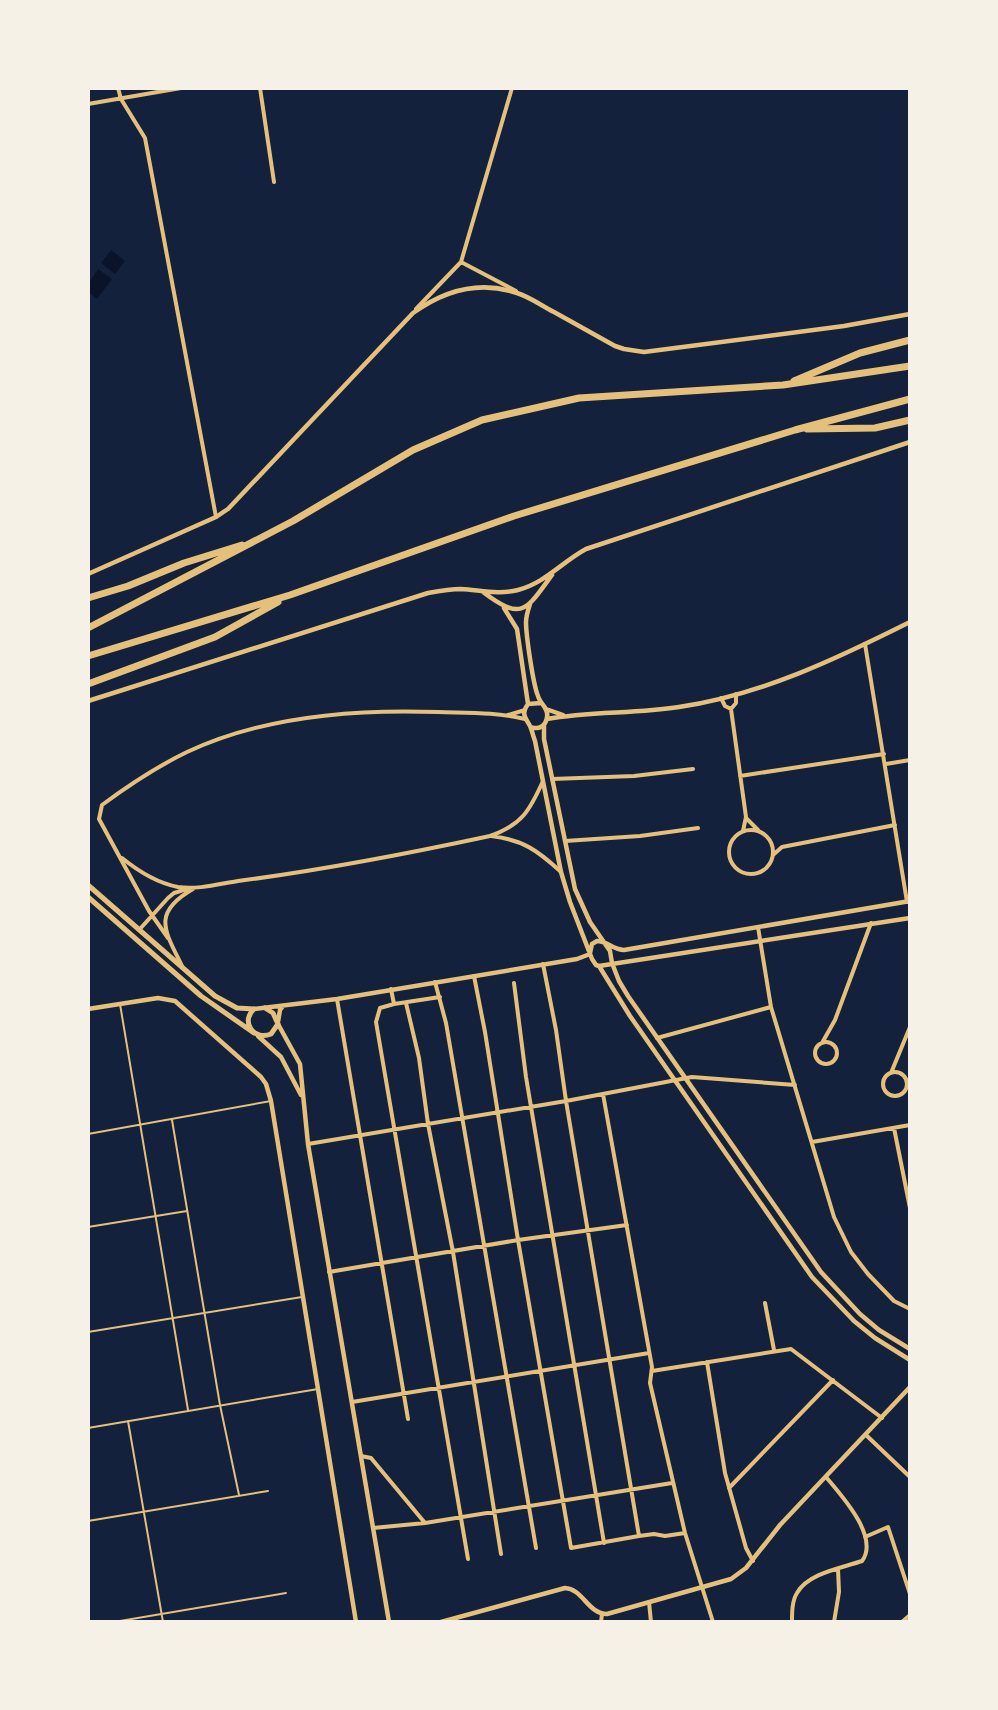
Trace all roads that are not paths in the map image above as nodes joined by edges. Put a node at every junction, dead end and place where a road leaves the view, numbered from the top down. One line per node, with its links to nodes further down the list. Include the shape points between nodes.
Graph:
1 (118, 88): 5 (street)
2 (181, 88): 5 (street)
3 (260, 88): 7 (street)
4 (512, 88): 8 (street)
5 (121, 99): 6 (street); 19 (street, via 145,138)
6 (88, 104)
7 (274, 182)
8 (461, 262): 9 (street); 10 (street)
9 (519, 293): 10 (street, via 469,287 440,296); 11 (street, via 615,346 644,352)
10 (413, 313): 19 (street, via 237,501)
11 (909, 314)
12 (909, 340): 14 (highway, via 860,353)
13 (908, 365): 14 (highway)
14 (783, 386): 20 (highway, via 579,398 482,420 413,450)
15 (909, 399): 17 (highway)
16 (909, 420): 17 (highway, via 875,428)
17 (795, 430): 24 (highway, via 514,516)
18 (909, 442): 21 (street, via 586,549)
19 (216, 517): 22 (street)
20 (258, 540): 25 (highway); 29 (highway)
21 (554, 572): 23 (street, via 516,590); 26 (street)
22 (88, 574)
23 (481, 591): 27 (street); 35 (street, via 428,593)
24 (290, 595): 31 (highway); 32 (highway, via 215,637)
25 (88, 598)
26 (530, 604): 27 (street, via 519,610); 36 (street, via 526,627 537,695)
27 (504, 608): 37 (street, via 517,629)
28 (909, 622): 30 (street)
29 (88, 628)
30 (865, 644): 33 (street, via 798,675); 47 (street)
31 (88, 656)
32 (88, 684)
33 (736, 694): 34 (street); 39 (street)
34 (721, 698): 39 (street, via 724,706); 42 (street, via 658,710)
35 (88, 701)
36 (542, 703): 37 (street); 38 (street)
37 (528, 704): 40 (street)
38 (546, 709): 42 (street); 44 (street)
39 (731, 709): 51 (street)
40 (525, 710): 41 (street); 43 (street)
41 (507, 715): 43 (street); 63 (street, via 357,711 224,738 145,774 102,805 100,822)
42 (565, 716): 44 (street)
43 (525, 719): 46 (street)
44 (547, 719): 45 (street)
45 (544, 725): 46 (street); 52 (street)
46 (531, 727): 53 (street)
47 (884, 754): 49 (street); 51 (street)
48 (909, 760): 49 (street)
49 (886, 764): 55 (street)
50 (693, 770): 52 (street)
51 (740, 776): 54 (street)
52 (552, 778): 61 (street)
53 (543, 780): 59 (street, via 521,819); 65 (street)
54 (746, 817): 57 (street); 58 (street)
55 (895, 825): 62 (street); 69 (street)
56 (698, 828): 61 (street)
57 (743, 831): 58 (street); 64 (street, via 730,845 730,858 737,869 756,873 767,867)
58 (760, 831): 60 (street)
59 (490, 836): 65 (street, via 527,845); 67 (street, via 376,860)
60 (770, 840): 62 (street); 64 (street)
61 (565, 841): 77 (street, via 575,889)
62 (782, 847): 64 (street)
63 (118, 855): 67 (street, via 162,882); 70 (street)
64 (773, 855)
65 (561, 872): 78 (street)
66 (88, 885): 74 (main road)
67 (196, 887): 70 (street, via 174,893); 75 (street, via 177,899 167,912 164,923)
68 (88, 897): 99 (main road, via 201,996)
69 (908, 901): 73 (street)
70 (152, 915): 74 (street); 75 (street)
71 (909, 918): 72 (street)
72 (871, 923): 76 (street); 101 (street)
73 (758, 927): 76 (street); 77 (street, via 624,950)
74 (139, 930): 82 (main road)
75 (168, 938): 82 (street)
76 (761, 940): 79 (street); 93 (street)
77 (605, 943): 78 (street, via 594,942); 79 (street)
78 (590, 954): 80 (street); 81 (street)
79 (612, 963): 81 (street); 100 (street, via 628,996)
80 (543, 964): 83 (street); 109 (street)
81 (599, 966): 104 (street)
82 (184, 970): 96 (main road, via 231,1006)
83 (474, 976): 84 (street); 111 (street)
84 (435, 982): 86 (street); 87 (street)
85 (514, 983): 110 (street)
86 (391, 989): 88 (street); 91 (street)
87 (440, 997): 89 (street); 112 (street)
88 (337, 999): 92 (street); 120 (street)
89 (406, 1003): 91 (street); 114 (street)
90 (120, 1004): 95 (street); 108 (street, via 158,998 175,1001 261,1077); 115 (lane)
91 (394, 1004): 118 (street, via 380,1008 376,1022)
92 (283, 1006): 94 (street); 97 (street)
93 (771, 1007): 100 (street); 105 (street)
94 (265, 1008): 96 (street); 97 (main road)
95 (88, 1009)
96 (254, 1009): 99 (main road, via 248,1022)
97 (278, 1023): 99 (main road, via 271,1034); 107 (street, via 300,1064)
98 (909, 1027): 102 (street)
99 (256, 1034): 107 (street, via 281,1057)
100 (657, 1038): 103 (street)
101 (822, 1043): 101 (street, via 817,1047 816,1058 824,1064 831,1063 837,1051 833,1045)
102 (891, 1073): 102 (street, via 884,1087 891,1096 900,1096 906,1091 906,1080)
103 (685, 1078): 104 (street); 105 (street); 142 (street, via 821,1272 860,1314)
104 (675, 1081): 106 (street); 146 (street, via 827,1295 868,1333)
105 (795, 1085): 121 (street)
106 (603, 1094): 109 (street); 126 (street)
107 (303, 1098): 122 (street)
108 (270, 1101): 113 (lane); 136 (street)
109 (566, 1101): 110 (street); 128 (street)
110 (532, 1106): 111 (street); 129 (street)
111 (496, 1112): 112 (street); 130 (street)
112 (462, 1117): 114 (street); 131 (street)
113 (172, 1120): 115 (lane); 124 (lane)
114 (428, 1124): 118 (street); 132 (street)
115 (141, 1125): 119 (lane); 125 (lane)
116 (909, 1125): 117 (street)
117 (894, 1128): 121 (street); 123 (street)
118 (394, 1129): 120 (street); 133 (street)
119 (88, 1134)
120 (359, 1134): 122 (street); 134 (street)
121 (812, 1142): 138 (street, via 834,1217 851,1252 894,1301)
122 (308, 1144): 135 (street)
123 (909, 1208)
124 (187, 1210): 125 (lane); 139 (lane)
125 (155, 1216): 127 (lane); 140 (lane)
126 (627, 1225): 128 (street); 144 (street)
127 (88, 1227)
128 (588, 1230): 129 (street); 145 (street)
129 (553, 1235): 130 (street); 148 (street)
130 (518, 1240): 131 (street); 149 (street)
131 (484, 1246): 132 (street); 151 (street)
132 (453, 1251): 133 (street); 153 (street)
133 (416, 1258): 134 (street); 155 (street)
134 (382, 1264): 135 (street); 157 (street)
135 (329, 1272): 158 (street)
136 (303, 1297): 139 (lane); 156 (street)
137 (765, 1304): 143 (street)
138 (909, 1309)
139 (205, 1313): 140 (lane); 159 (lane)
140 (172, 1318): 141 (lane); 160 (lane)
141 (88, 1332)
142 (909, 1349)
143 (774, 1350): 147 (street); 152 (street, via 795,1350)
144 (649, 1353): 145 (street); 150 (street)
145 (609, 1359): 148 (street); 171 (street)
146 (909, 1360)
147 (707, 1362): 150 (street); 170 (street)
148 (575, 1366): 149 (street); 173 (street)
149 (540, 1371): 151 (street); 175 (street)
150 (652, 1371): 169 (street, via 650,1383)
151 (506, 1377): 153 (street); 176 (street)
152 (833, 1380): 161 (street); 170 (street)
153 (473, 1383): 155 (street); 178 (street)
154 (909, 1387): 161 (street)
155 (438, 1388): 157 (street); 179 (street)
156 (318, 1389): 159 (lane); 201 (street)
157 (404, 1393): 158 (street); 162 (street)
158 (352, 1402): 166 (street)
159 (220, 1405): 160 (lane); 174 (lane)
160 (188, 1410): 163 (lane)
161 (882, 1418): 165 (street)
162 (408, 1419)
163 (128, 1421): 164 (lane); 177 (lane)
164 (88, 1428)
165 (866, 1435): 167 (street); 168 (street)
166 (361, 1456): 181 (street, via 371,1458); 182 (street)
167 (826, 1477): 185 (street, via 854,1512); 190 (street, via 780,1525)
168 (909, 1477)
169 (672, 1483): 171 (street); 183 (street)
170 (729, 1488): 190 (street)
171 (631, 1490): 173 (street); 184 (street)
172 (268, 1491): 174 (lane)
173 (597, 1494): 175 (street); 186 (street)
174 (239, 1495): 177 (lane)
175 (562, 1500): 176 (street); 186 (street, via 571,1548)
176 (528, 1506): 178 (street); 187 (street)
177 (144, 1512): 180 (lane); 196 (lane)
178 (493, 1512): 179 (street); 188 (street)
179 (462, 1517): 181 (street); 189 (street)
180 (88, 1521)
181 (425, 1523): 182 (street)
182 (374, 1528): 202 (street)
183 (685, 1533): 184 (street); 192 (street)
184 (639, 1536): 186 (street)
185 (865, 1537): 191 (street, via 866,1554 862,1561); 194 (street, via 888,1527)
186 (604, 1543)
187 (536, 1548)
188 (501, 1554)
189 (468, 1559)
190 (753, 1561): 192 (street, via 731,1579)
191 (838, 1569): 207 (street, via 803,1584 794,1601); 208 (street)
192 (701, 1587): 195 (street); 206 (street)
193 (285, 1593): 196 (lane)
194 (909, 1594)
195 (649, 1602): 197 (street); 205 (street)
196 (162, 1614): 199 (lane); 200 (lane)
197 (602, 1614): 203 (street, via 565,1587); 204 (street)
198 (909, 1615): 209 (street)
199 (114, 1622)
200 (163, 1622)
201 (356, 1622)
202 (389, 1622)
203 (441, 1622)
204 (601, 1622)
205 (651, 1622)
206 (713, 1622)
207 (792, 1622)
208 (834, 1622)
209 (902, 1622)

